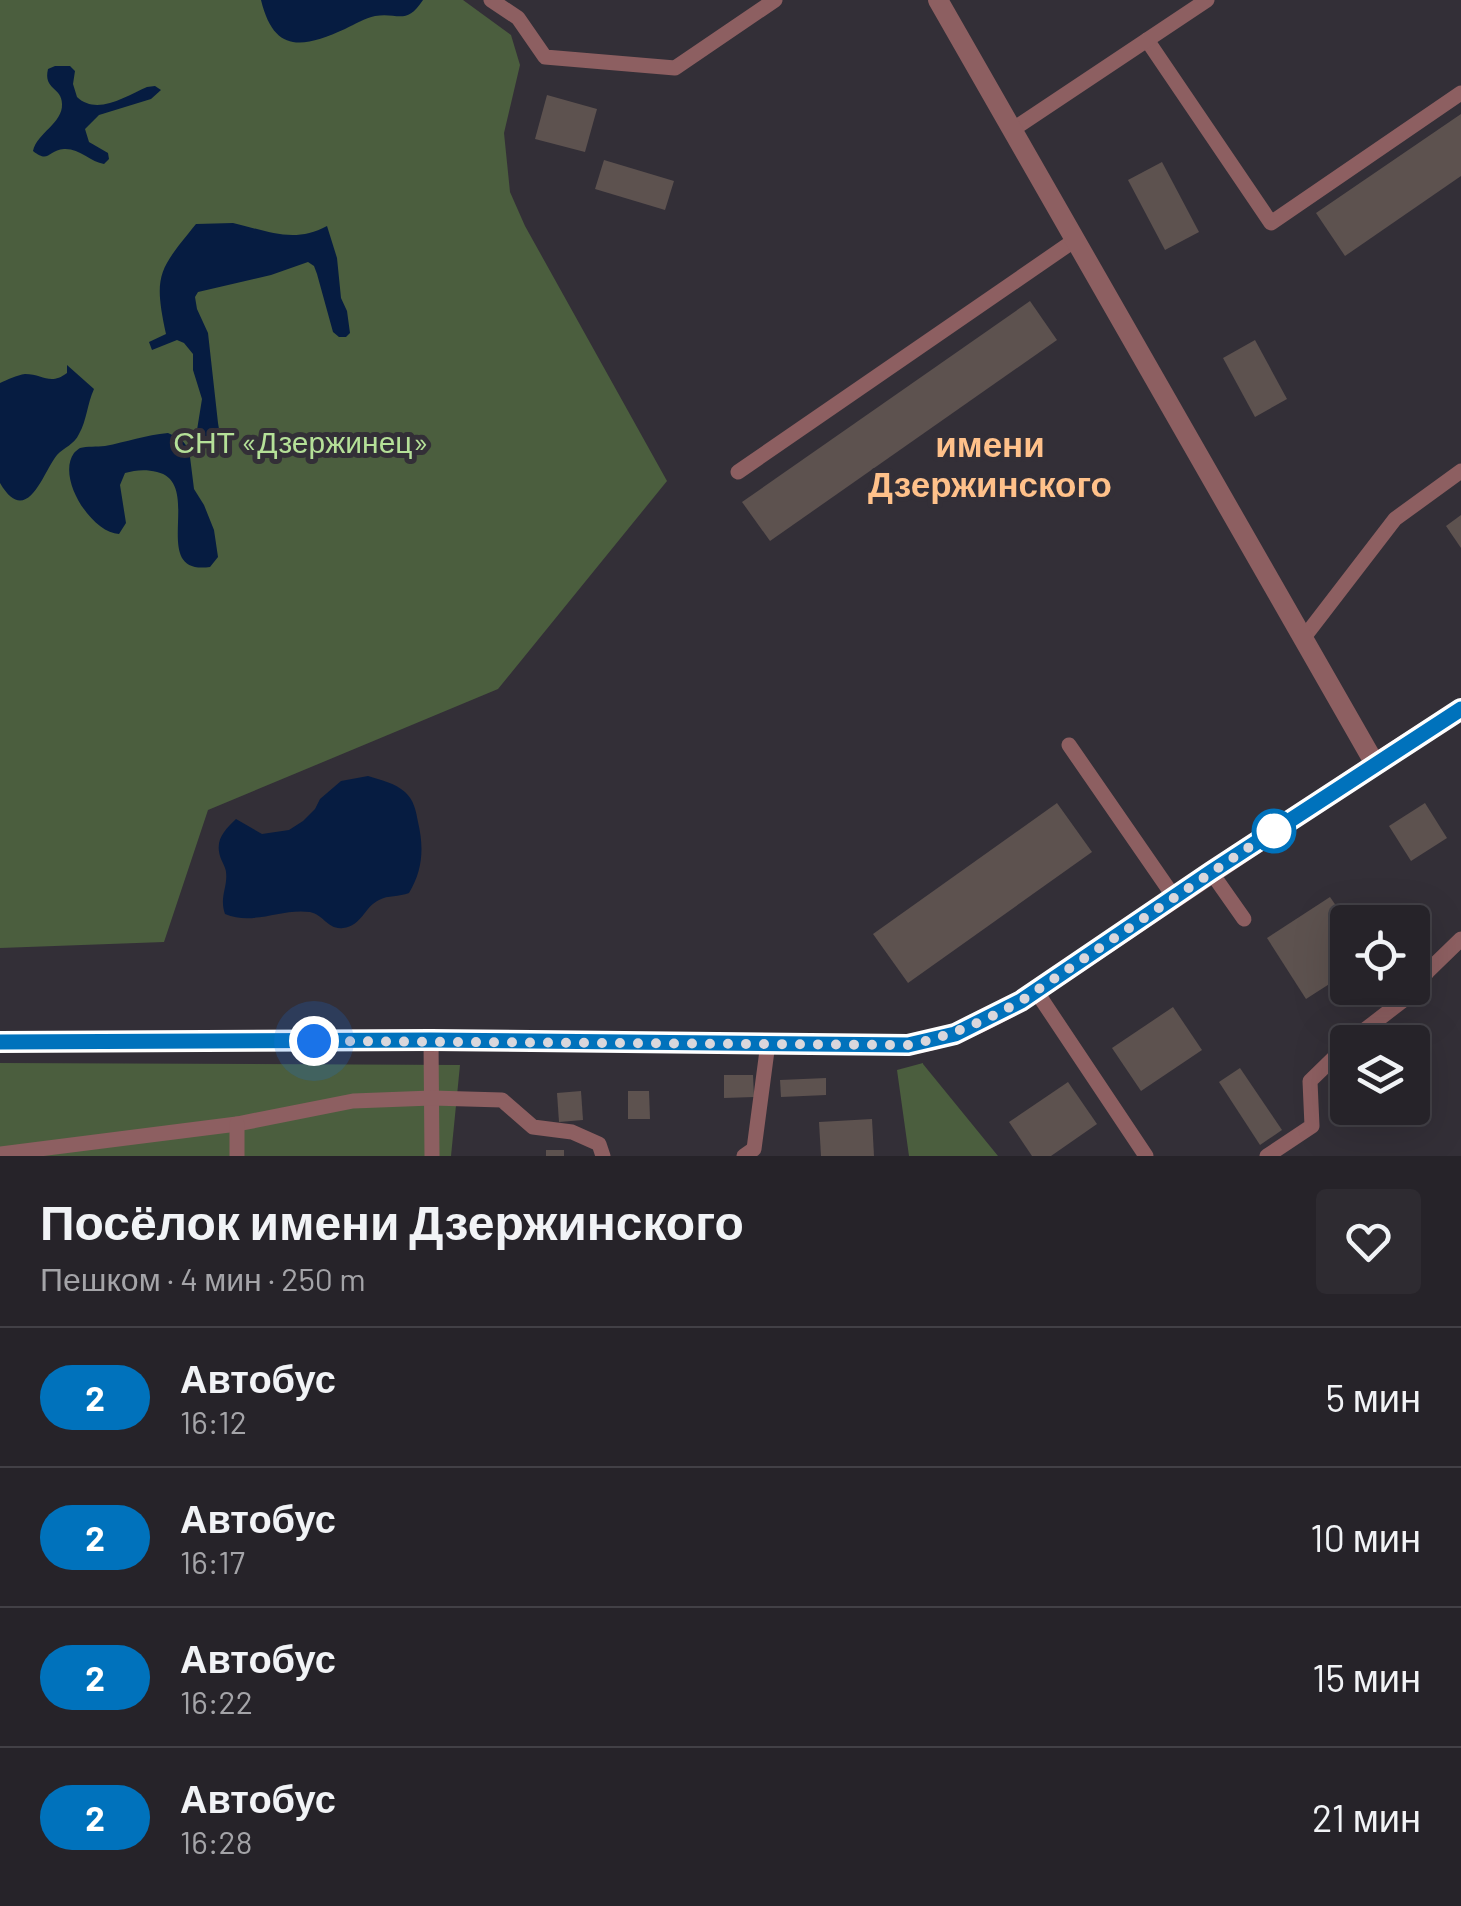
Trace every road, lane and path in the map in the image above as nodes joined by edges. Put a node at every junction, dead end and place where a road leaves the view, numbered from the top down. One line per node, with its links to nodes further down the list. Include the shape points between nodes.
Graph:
1 (492, 0): 2 (lane, via 518,18 546,57 675,68)
2 (775, 0)
3 (938, 0): 7 (street)
4 (1207, 0): 5 (lane)
5 (1147, 40): 6 (lane, via 1271,223); 7 (lane)
6 (1461, 93)
7 (1012, 130): 8 (street)
8 (1075, 240): 10 (lane); 11 (street)
9 (1461, 471): 11 (lane, via 1394,520)
10 (738, 472)
11 (1302, 640): 14 (street)
12 (1458, 716): 14 (street)
13 (1069, 745): 16 (lane)
14 (1375, 764): 15 (street)
15 (1211, 872): 16 (street); 17 (lane)
16 (1174, 897): 19 (street)
17 (1244, 918)
18 (1461, 938): 20 (lane)
19 (1036, 991): 23 (street, via 955,1034 908,1045); 33 (lane)
20 (1371, 1025)
21 (431, 1040): 22 (street); 23 (street); 25 (lane)
22 (0, 1042)
23 (768, 1043): 32 (lane, via 754,1149)
24 (1330, 1061): 34 (lane, via 1310,1082 1312,1126)
25 (432, 1098): 26 (lane, via 354,1102); 30 (lane); 31 (lane, via 502,1100 533,1127 572,1132 599,1144)
26 (237, 1124): 27 (lane); 29 (lane)
27 (50, 1152): 28 (lane)
28 (0, 1154)
29 (236, 1156)
30 (432, 1156)
31 (603, 1156)
32 (744, 1156)
33 (1146, 1156)
34 (1267, 1156)

